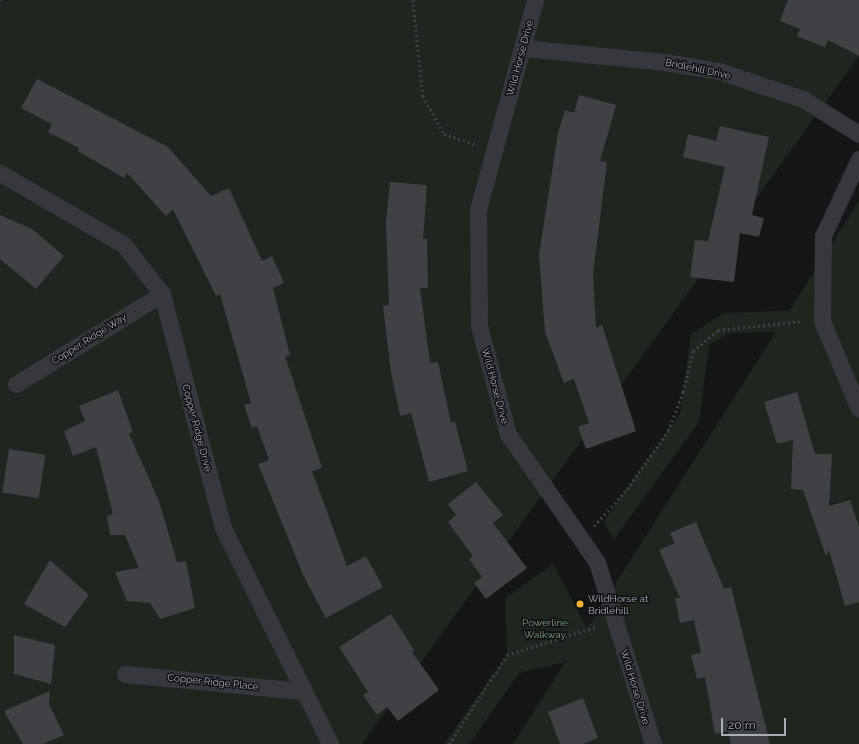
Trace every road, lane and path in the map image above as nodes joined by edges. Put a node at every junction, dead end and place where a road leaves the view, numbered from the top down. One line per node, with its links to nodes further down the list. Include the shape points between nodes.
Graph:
1 (413, 0): 5 (path, via 423,96 444,134)
2 (535, 0): 3 (street, Wild Horse Drive)
3 (524, 48): 4 (street, Bridlehill Drive, via 665,62 719,71 803,99); 5 (street, Wild Horse Drive)
4 (859, 134)
5 (494, 150): 12 (street, Wild Horse Drive, via 478,210 479,326 508,434)
6 (859, 159): 9 (street, via 823,236)
7 (0, 173): 8 (street, Copper Ridge Drive, via 124,245)
8 (162, 294): 10 (street, Copper Ridge Way); 15 (street, Copper Ridge Drive, via 224,528)
9 (822, 321): 11 (street); 12 (path, via 718,330 693,350 683,392 668,431 627,489)
10 (16, 384)
11 (859, 410)
12 (582, 540): 13 (street, Wild Horse Drive, via 597,562)
13 (615, 621): 17 (path, via 507,655); 18 (street, Wild Horse Drive)
14 (125, 674): 15 (street, Copper Ridge Place)
15 (301, 691): 16 (street, Copper Ridge Drive)
16 (330, 744)
17 (449, 744)
18 (652, 744)

